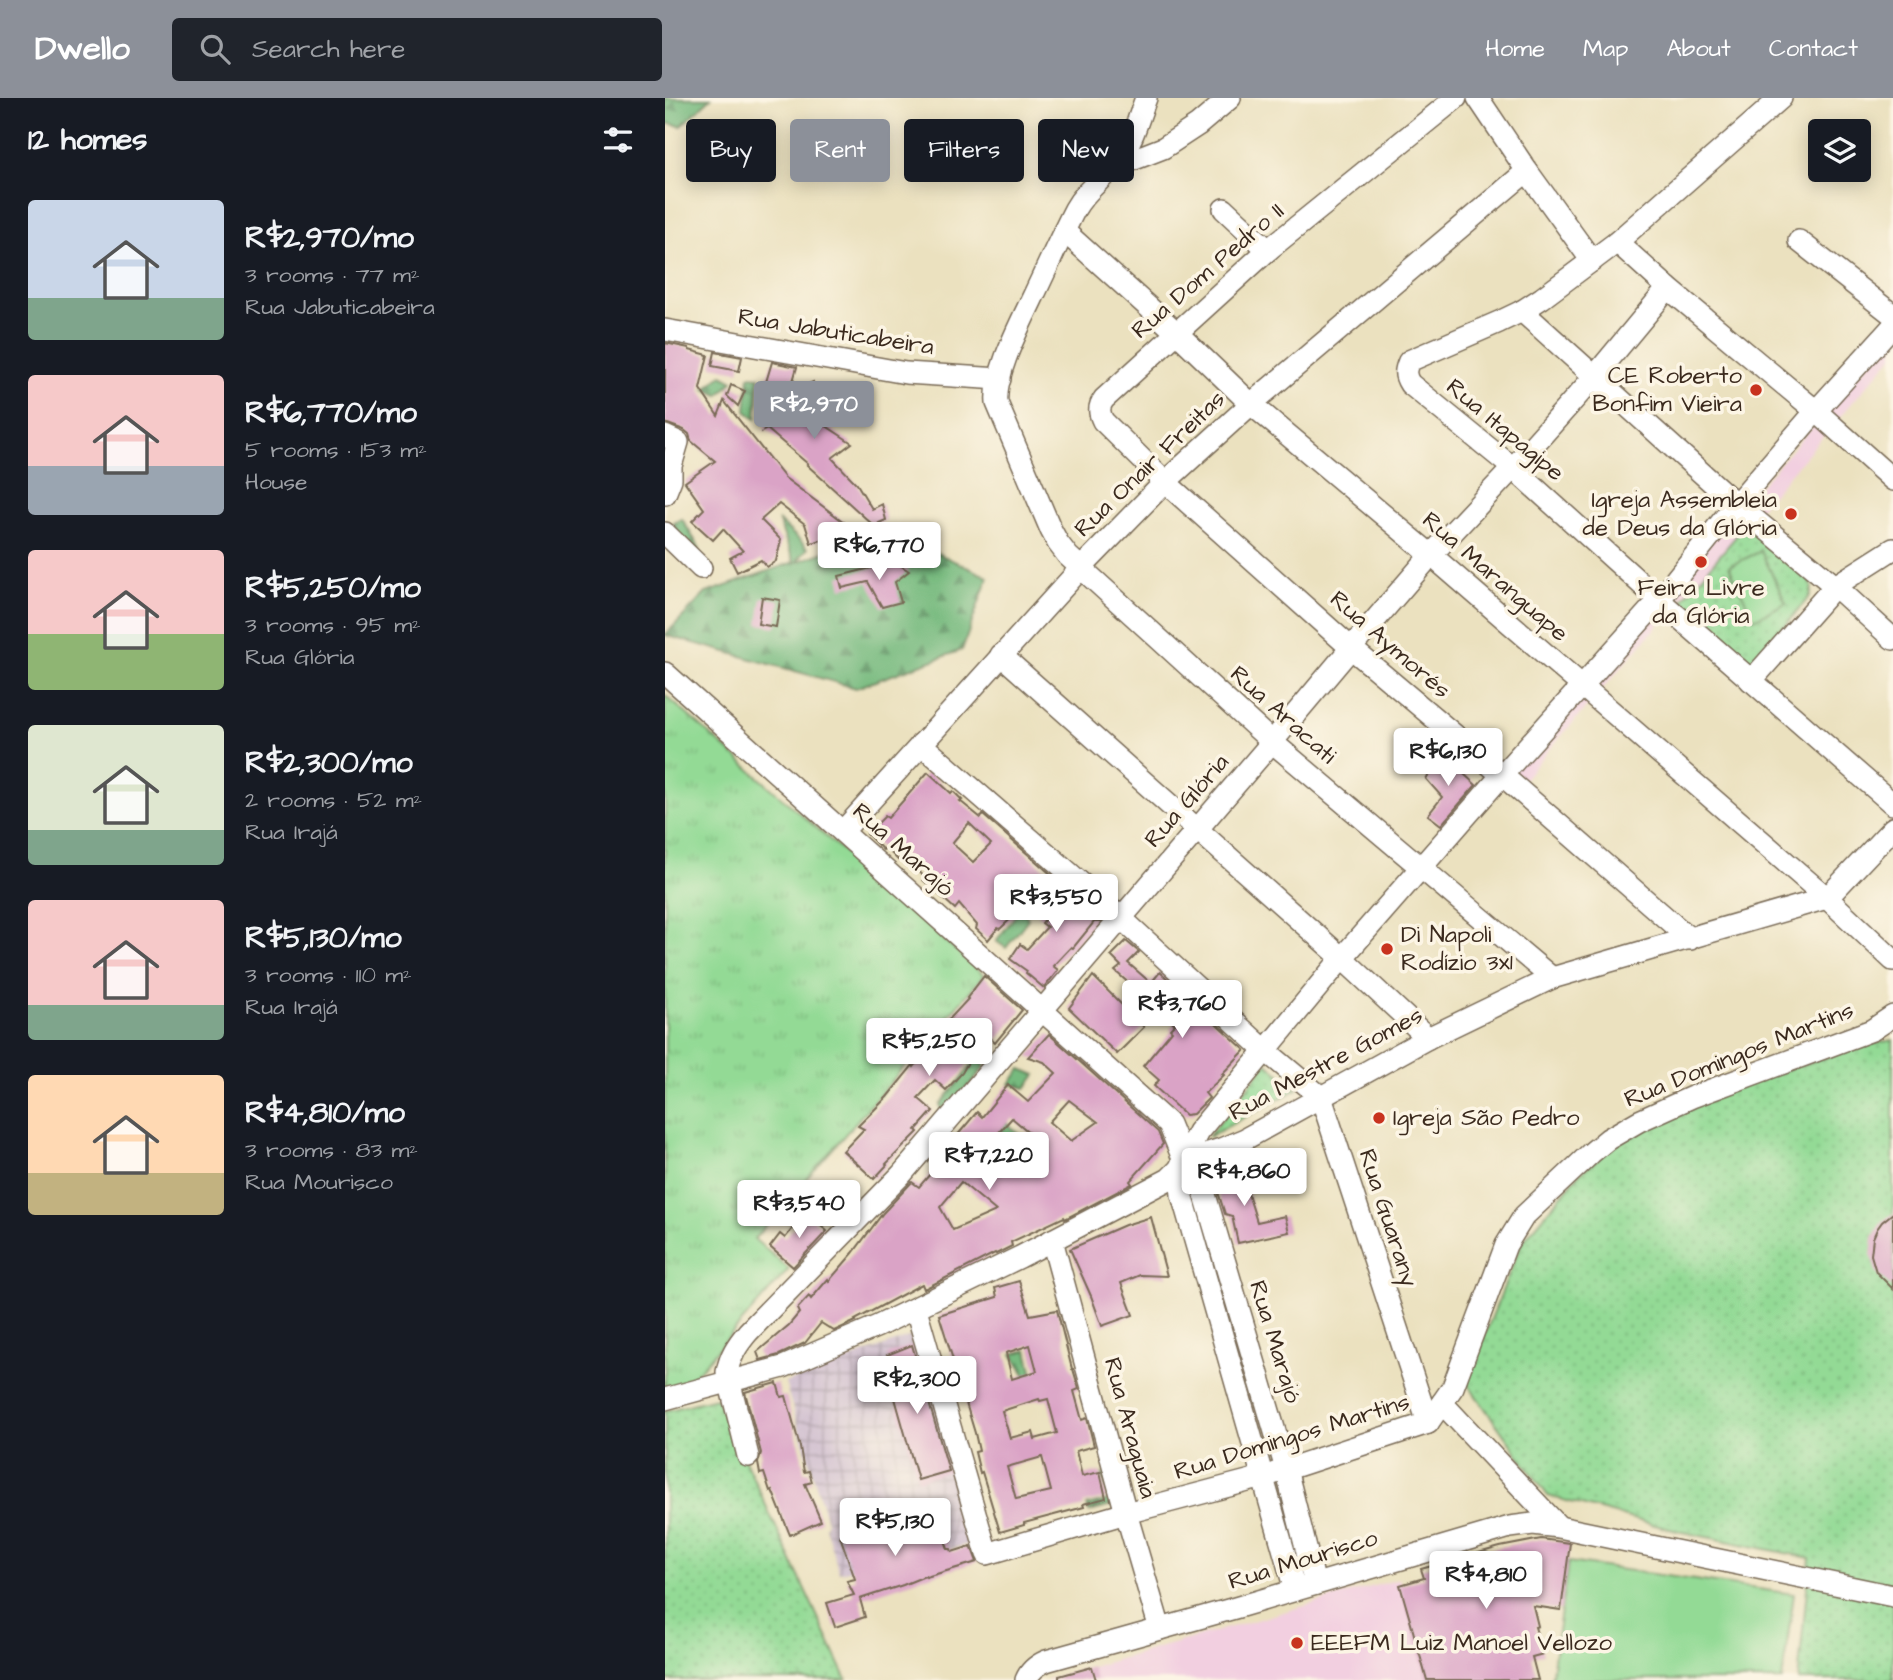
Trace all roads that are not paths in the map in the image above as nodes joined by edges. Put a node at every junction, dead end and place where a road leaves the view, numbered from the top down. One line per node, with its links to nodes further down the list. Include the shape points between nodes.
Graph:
1 (1146, 98): 6 (street)
2 (1230, 98): 7 (street, via 1163,148)
3 (1456, 98): 14 (street, Rua Dom Pedro II)
4 (1478, 98): 8 (street)
5 (1781, 98): 13 (street)
6 (1134, 132)
7 (1134, 159)
8 (1527, 171): 15 (street); 24 (street, Rua Onair Freitas)
9 (1098, 182): 11 (street, via 1080,199)
10 (1224, 209): 14 (street)
11 (1064, 231): 21 (street, Rua Maranguape); 23 (street)
12 (1799, 240): 18 (street)
13 (1617, 242): 15 (street); 16 (street)
14 (1268, 250): 21 (street, Rua Dom Pedro II)
15 (1592, 261): 17 (street)
16 (1668, 288): 22 (street, Rua Glória); 26 (street)
17 (1522, 311): 22 (street); 28 (street, Rua Itapagipe, via 1409,361 1405,369 1410,384)
18 (1893, 315)
19 (1893, 326): 26 (street)
20 (665, 330): 23 (street, Rua Jabuticabeira, via 906,373)
21 (1176, 332): 24 (street, Rua Maranguape); 25 (street, Rua Dom Pedro II, via 1104,399)
22 (1595, 376): 28 (street, Rua Glória); 32 (street)
23 (1000, 379): 37 (street, Rua Aracati, via 997,403 1051,530)
24 (1251, 404): 30 (street, Rua Onair Freitas); 35 (street, Rua Maranguape)
25 (1099, 410): 30 (street, Rua Aymorés, via 1104,421)
26 (1817, 411): 29 (street); 32 (street)
27 (665, 436): 31 (street, via 678,442)
28 (1513, 468): 35 (street, Rua Glória); 39 (street, Rua Itapagipe)
29 (1893, 480)
30 (1165, 482): 37 (street, Rua Onair Freitas); 41 (street, Rua Aymorés)
31 (665, 494)
32 (1736, 504): 38 (street); 39 (street)
33 (665, 533): 36 (street)
34 (1893, 549): 38 (street)
35 (1431, 555): 41 (street, Rua Glória); 45 (street, Rua Maranguape)
36 (701, 568)
37 (1081, 568): 42 (street, Rua Onair Freitas); 46 (street, Rua Aracati)
38 (1835, 586): 40 (street); 44 (street)
39 (1658, 600): 44 (street, Rua Itapagipe); 45 (street)
40 (1893, 639)
41 (1351, 648): 46 (street, Rua Glória); 48 (street, Rua Aymorés)
42 (1001, 655): 47 (street, Rua Onair Freitas); 51 (street)
43 (665, 673): 52 (street, Rua Marajó)
44 (1751, 681): 49 (street, Rua Itapagipe)
45 (1581, 687): 48 (street); 54 (street, Rua Maranguape)
46 (1272, 742): 51 (street, Rua Glória); 53 (street, Rua Aracati)
47 (921, 744): 52 (street, Rua Onair Freitas); 55 (street)
48 (1502, 775): 53 (street); 56 (street, Rua Aymorés)
49 (1893, 804)
50 (1893, 828): 54 (street, Rua Mestre Gomes)
51 (1197, 830): 55 (street, Rua Glória); 57 (street)
52 (843, 831): 60 (street, Rua Marajó)
53 (1420, 868): 57 (street); 59 (street, Rua Aracati)
54 (1826, 898): 56 (street, Rua Mestre Gomes); 58 (street, Rua Maranguape)
55 (1121, 918): 60 (street, Rua Glória); 63 (street)
56 (1690, 939): 59 (street, Rua Mestre Gomes)
57 (1342, 958): 62 (street); 63 (street)
58 (1893, 960)
59 (1552, 978): 62 (street, Rua Mestre Gomes)
60 (1042, 1009): 65 (street, Rua Marajó, via 1169,1124); 68 (street, Rua Glória, via 901,1175 736,1346)
61 (1893, 1016): 70 (street, Rua Domingos Martins, via 1872,1030 1639,1121 1591,1153 1524,1216 1506,1245 1453,1387)
62 (1428, 1038): 64 (street, Rua Mestre Gomes)
63 (1266, 1051): 64 (street); 65 (street, via 1198,1132)
64 (1321, 1097): 65 (street, Rua Mestre Gomes, via 1245,1139); 71 (street, Rua Guarany)
65 (1184, 1161): 66 (street, Rua Mestre Gomes, via 1164,1183); 73 (street, Rua Marajó, via 1203,1188); 74 (street, Rua Marajó, via 1182,1195)
66 (1052, 1240): 67 (street, Rua Mestre Gomes); 75 (street, Rua Araguaia)
67 (916, 1309): 68 (street, Rua Mestre Gomes, via 783,1367); 75 (street, Rua Domingos Martins, via 987,1554)
68 (728, 1382): 69 (street, Rua Mestre Gomes); 72 (street)
69 (665, 1399)
70 (1442, 1403): 71 (street, Rua Domingos Martins); 76 (street)
71 (1427, 1423): 73 (street, Rua Domingos Martins)
72 (748, 1456)
73 (1286, 1469): 74 (street, Rua Domingos Martins); 77 (street, Rua Marajó)
74 (1263, 1477): 75 (street, Rua Domingos Martins); 78 (street, Rua Marajó)
75 (1126, 1514): 80 (street, Rua Araguaia)
76 (1559, 1527): 77 (street, Rua Mourisco, via 1510,1527); 79 (street, Rua Mourisco)
77 (1315, 1584): 78 (street, Rua Mourisco)
78 (1294, 1590): 80 (street, Rua Mourisco)
79 (1893, 1596)
80 (1160, 1629): 81 (street, Rua Mourisco, via 1046,1661)
81 (1026, 1680)

